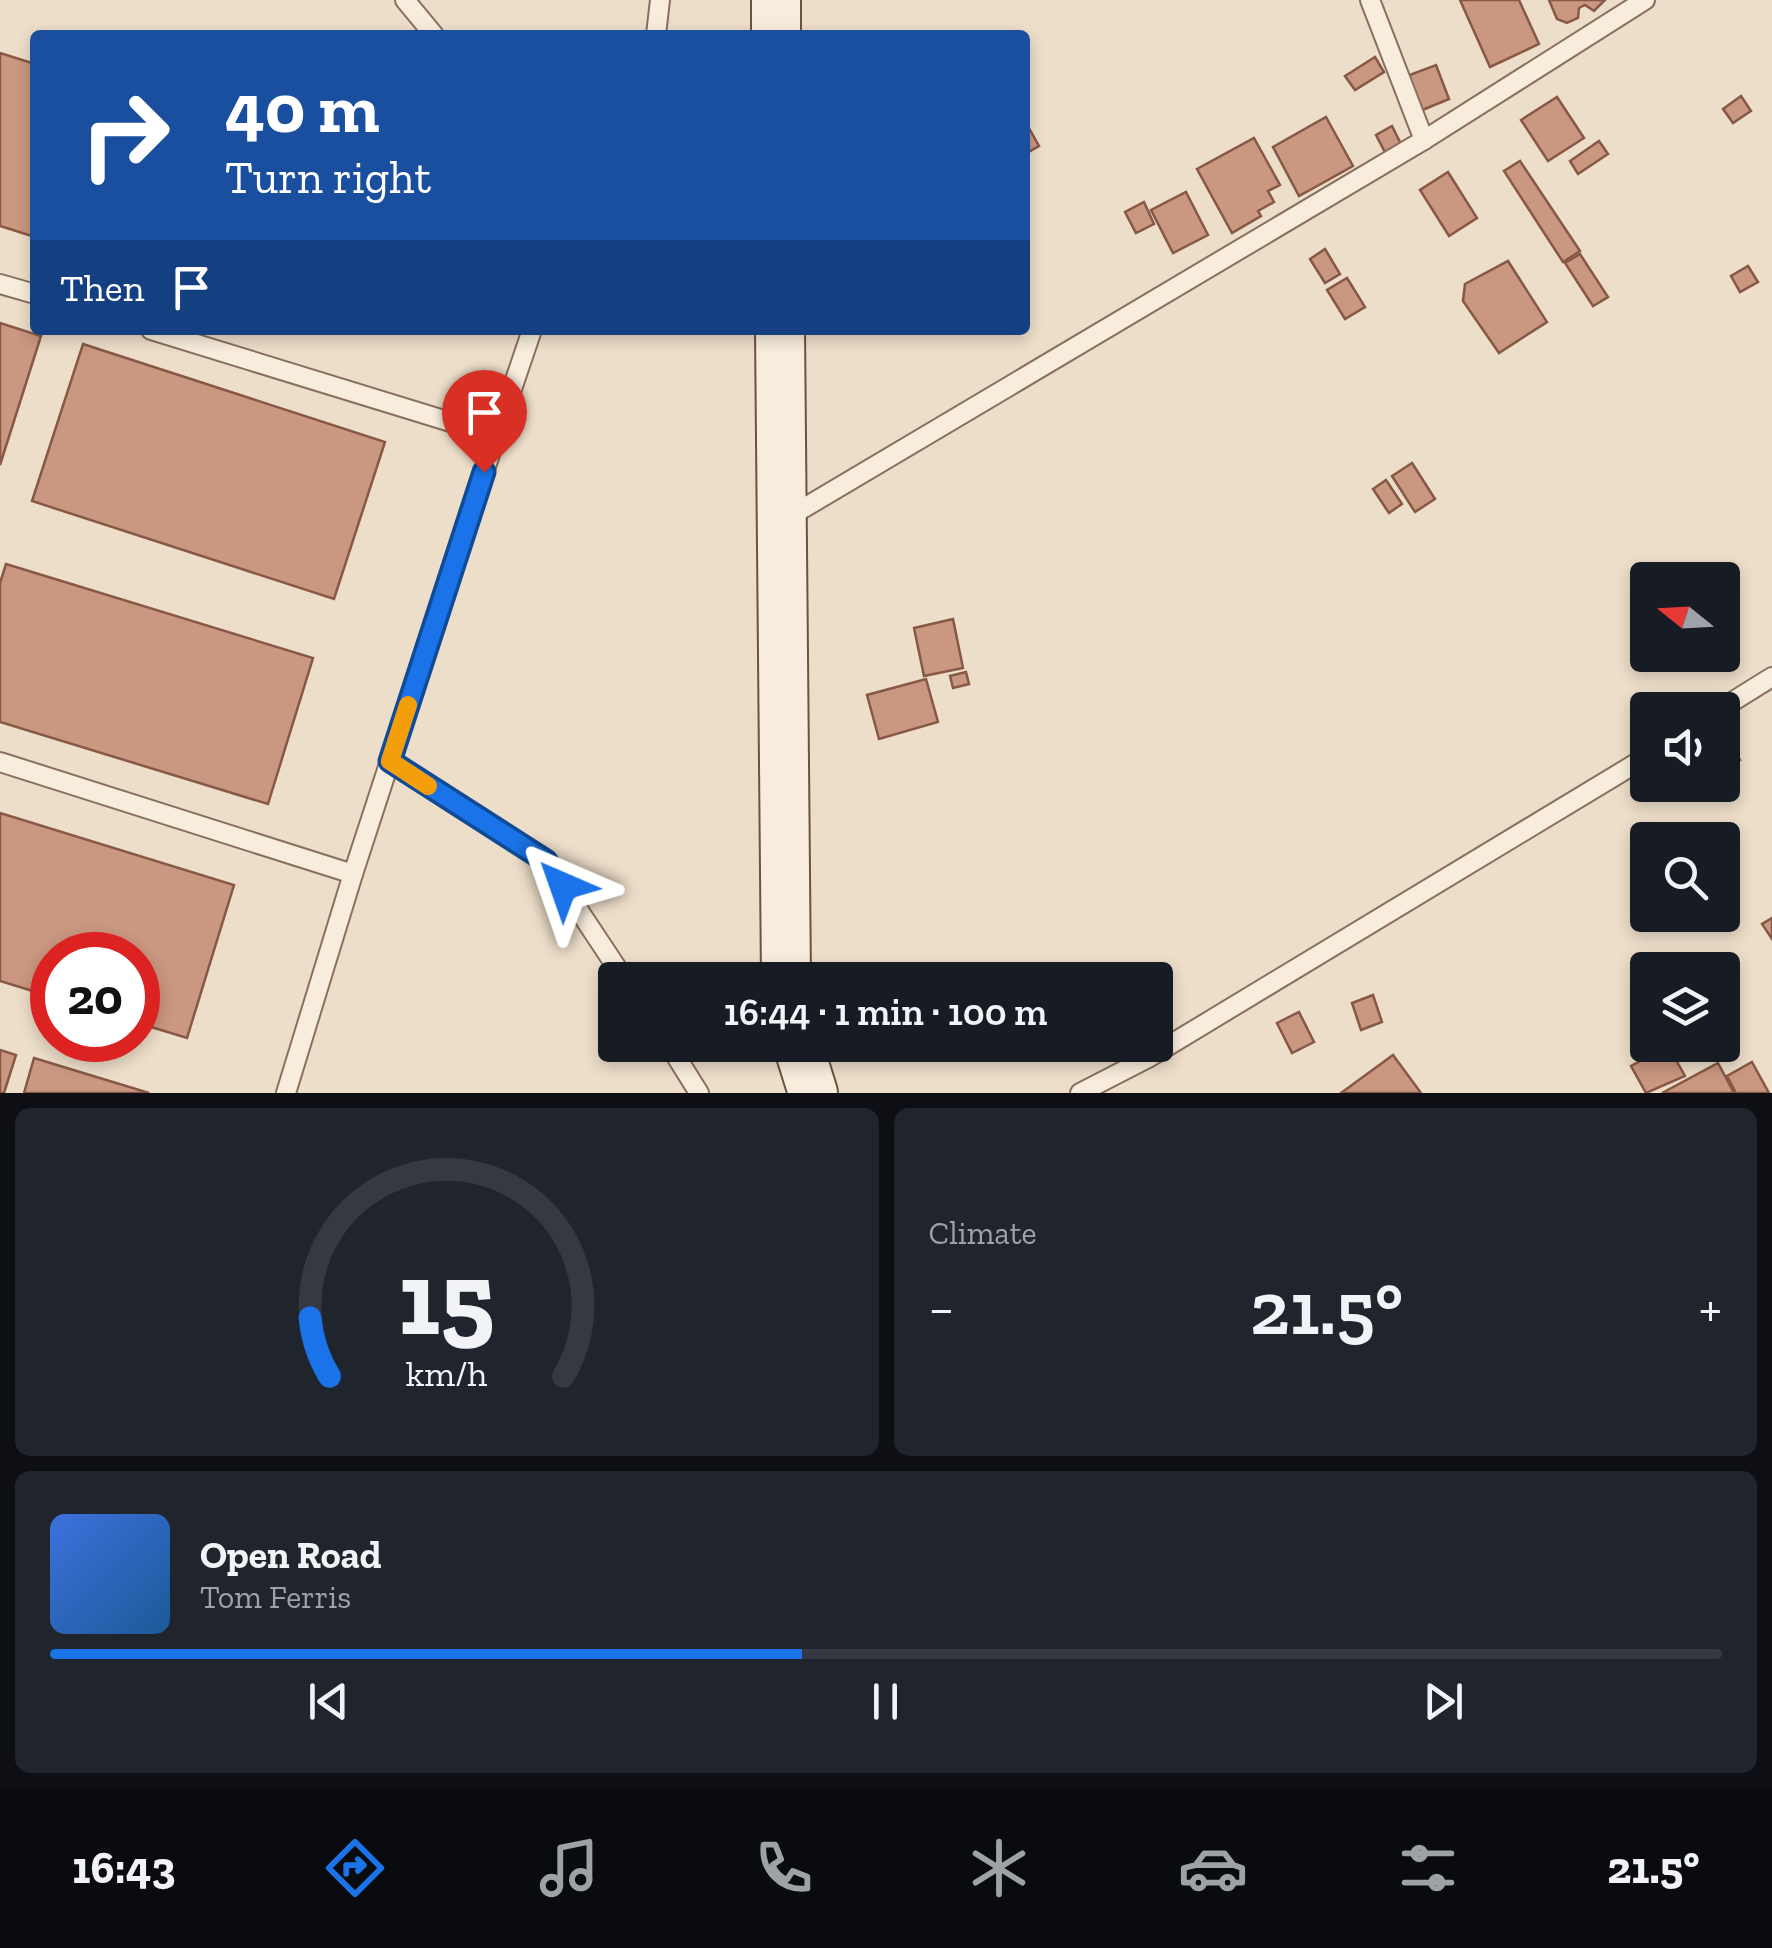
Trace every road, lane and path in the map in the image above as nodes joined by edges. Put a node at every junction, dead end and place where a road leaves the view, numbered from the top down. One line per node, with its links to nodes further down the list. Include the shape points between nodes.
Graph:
1 (405, 0): 6 (lane)
2 (660, 0): 7 (lane)
3 (776, 0): 8 (street)
4 (1370, 0): 9 (lane)
5 (1645, 0): 9 (lane)
6 (430, 30)
7 (657, 30)
8 (776, 30)
9 (1424, 140): 16 (lane)
10 (0, 284): 11 (lane)
11 (30, 293)
12 (167, 335): 15 (lane)
13 (530, 335): 15 (lane)
14 (780, 335): 16 (street)
15 (496, 436): 19 (lane)
16 (782, 520): 24 (street)
17 (1772, 676): 18 (lane)
18 (1740, 697)
19 (390, 761): 22 (lane); 23 (lane, via 546,861)
20 (0, 762): 22 (lane)
21 (1630, 767): 30 (lane)
22 (353, 874): 27 (lane)
23 (613, 962)
24 (786, 962)
25 (680, 1062): 28 (lane)
26 (803, 1062): 29 (street)
27 (286, 1093)
28 (699, 1093)
29 (813, 1093)
30 (1080, 1093)

